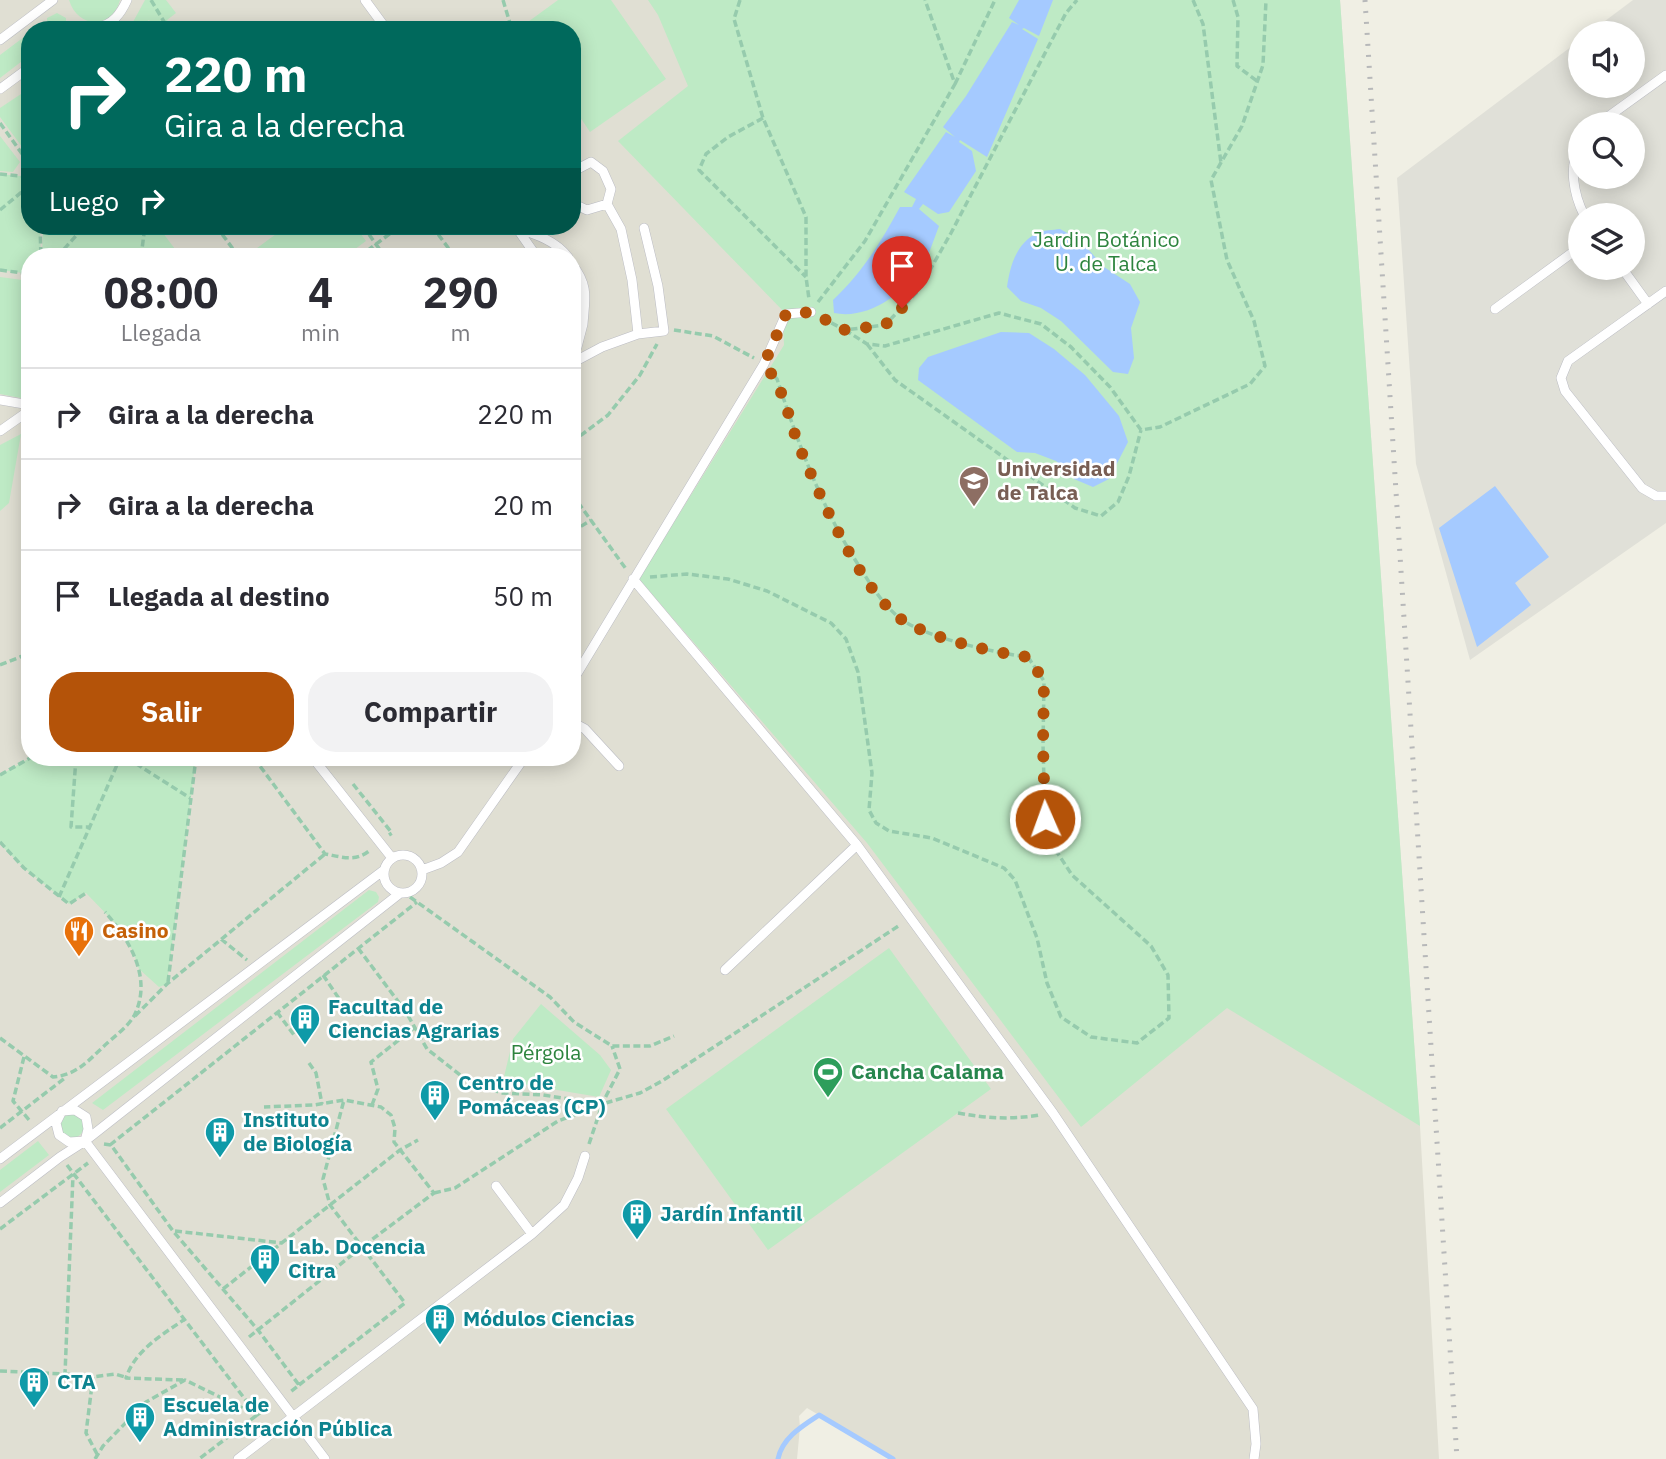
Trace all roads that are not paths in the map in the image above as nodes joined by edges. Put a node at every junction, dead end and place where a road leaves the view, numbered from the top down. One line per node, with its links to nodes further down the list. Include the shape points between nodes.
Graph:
1 (53, 0): 4 (lane)
2 (127, 0): 5 (lane)
3 (365, 0): 6 (lane)
4 (25, 21)
5 (112, 21)
6 (380, 21)
7 (21, 24): 8 (lane)
8 (0, 40)
9 (21, 74): 11 (lane)
10 (1666, 75): 12 (lane)
11 (0, 89)
12 (1615, 112)
13 (581, 167): 14 (lane, via 591,162 603,171 611,189)
14 (607, 204): 15 (lane, via 587,210); 29 (lane, via 621,229)
15 (581, 207)
16 (643, 228): 29 (lane, via 664,331)
17 (537, 235): 18 (lane)
18 (559, 248)
19 (1568, 256): 24 (lane)
20 (581, 275): 27 (lane, via 586,290)
21 (1631, 280): 23 (lane)
22 (1666, 291): 23 (lane)
23 (1648, 304): 35 (lane, via 1568,361 1561,378 1565,391 1642,488)
24 (1495, 309)
25 (811, 312): 36 (lane, via 786,314 764,364)
26 (581, 321): 27 (lane)
27 (583, 324): 28 (lane)
28 (581, 332)
29 (638, 334): 30 (lane)
30 (581, 358)
31 (0, 400): 32 (lane)
32 (21, 406)
33 (21, 415): 34 (lane)
34 (0, 431)
35 (1666, 496)
36 (633, 579): 37 (lane); 42 (lane)
37 (581, 667)
38 (581, 727): 41 (lane)
39 (319, 766): 43 (lane)
40 (518, 766): 45 (lane, via 458,852)
41 (619, 766)
42 (857, 845): 47 (lane); 58 (lane, via 1054,1113 1253,1409)
43 (392, 858): 44 (lane); 45 (lane, via 407,855)
44 (384, 870): 46 (lane, via 386,885); 48 (lane)
45 (422, 870): 46 (lane, via 419,886)
46 (402, 894): 49 (lane)
47 (725, 970)
48 (62, 1111): 49 (lane, via 75,1110 86,1117); 49 (lane, via 56,1123 59,1135 69,1142); 51 (lane)
49 (85, 1142): 53 (lane); 55 (lane)
50 (585, 1156): 54 (lane, via 565,1205)
51 (0, 1159)
52 (496, 1186): 54 (lane)
53 (0, 1203)
54 (532, 1234): 55 (lane)
55 (292, 1416): 56 (lane); 57 (lane)
56 (238, 1459)
57 (325, 1459)
58 (1254, 1459)

